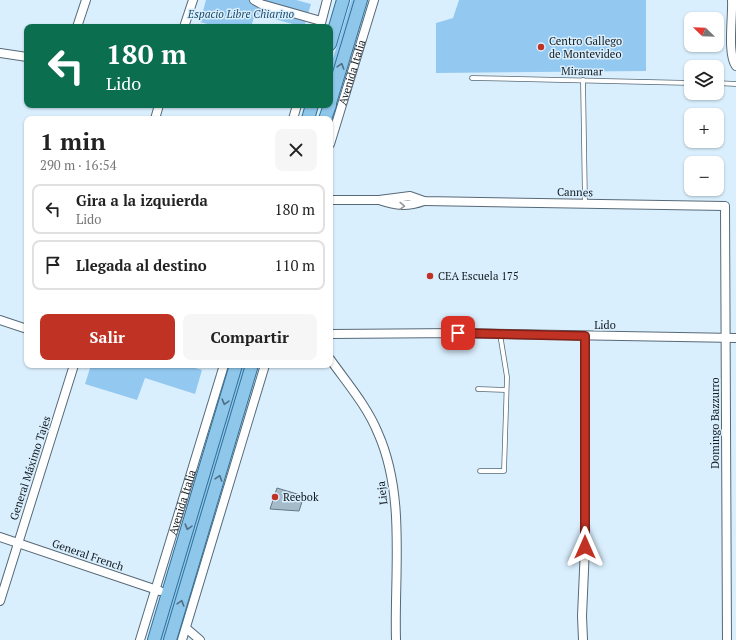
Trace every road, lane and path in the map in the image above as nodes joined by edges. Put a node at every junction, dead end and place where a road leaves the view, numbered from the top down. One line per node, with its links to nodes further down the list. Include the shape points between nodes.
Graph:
1 (86, 0): 9 (street)
2 (193, 0): 10 (street)
3 (254, 0): 11 (street)
4 (327, 0): 11 (street)
5 (343, 0): 12 (main road)
6 (361, 0): 21 (main road, Avenida Italia, one-way to 6)
7 (374, 0): 22 (street, Avenida Italia)
8 (732, 0): 15 (street, via 732,52)
9 (79, 24)
10 (185, 24)
11 (320, 24)
12 (333, 34)
13 (0, 53): 14 (street)
14 (24, 57)
15 (736, 66)
16 (472, 78): 17 (lane, Miramar)
17 (583, 80): 18 (lane, Miramar); 24 (lane)
18 (684, 83)
19 (724, 83): 20 (lane)
20 (736, 84)
21 (333, 94)
22 (333, 134)
23 (333, 200): 24 (street, Cannes, via 379,200 402,206 411,206 424,200)
24 (584, 203): 25 (street, Cannes)
25 (725, 206): 31 (street, Domingo Bazzurro)
26 (0, 320): 27 (street)
27 (24, 327)
28 (333, 334): 29 (street, Lido)
29 (500, 334): 30 (street, Lido); 40 (lane, via 502,354 506,362)
30 (585, 336): 31 (street, Lido); 54 (street, via 585,547)
31 (726, 338): 32 (street, Lido); 55 (street, Domingo Bazzurro)
32 (736, 338)
33 (333, 363): 53 (street, Lieja, via 378,432 387,458 396,523)
34 (73, 368): 43 (street, General Máximo Tajes)
35 (223, 368): 44 (street, Avenida Italia)
36 (235, 368): 45 (main road, Avenida Italia, one-way to 45)
37 (251, 368): 50 (main road, one-way to 37)
38 (264, 368): 47 (street)
39 (478, 389): 40 (lane)
40 (506, 390): 41 (lane, via 504,471)
41 (480, 470)
42 (0, 537): 43 (street, General French)
43 (18, 542): 44 (street, General French); 46 (street, General Máximo Tajes)
44 (156, 590): 45 (street, General French); 48 (street, Avenida Italia)
45 (168, 593): 49 (main road, Avenida Italia)
46 (0, 600)
47 (186, 628): 51 (street); 52 (street)
48 (140, 640)
49 (154, 640)
50 (170, 640)
51 (182, 640)
52 (200, 640)
53 (396, 640)
54 (582, 640)
55 (727, 640)

